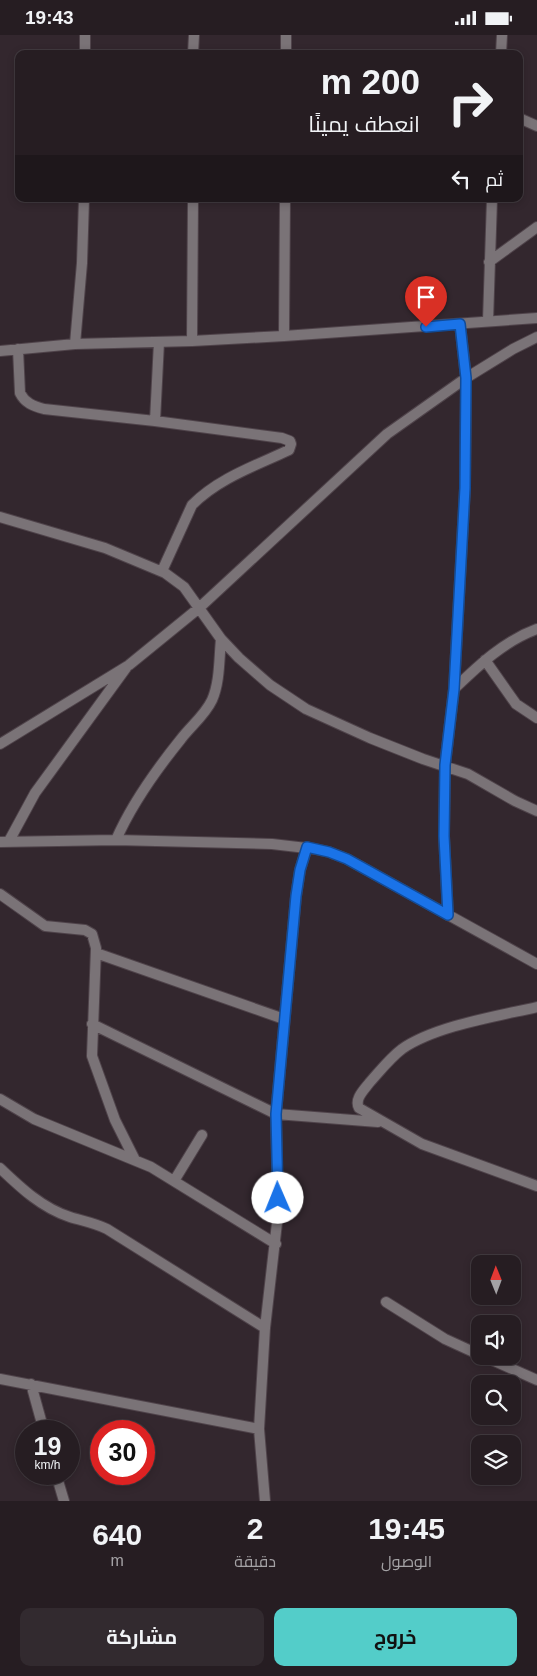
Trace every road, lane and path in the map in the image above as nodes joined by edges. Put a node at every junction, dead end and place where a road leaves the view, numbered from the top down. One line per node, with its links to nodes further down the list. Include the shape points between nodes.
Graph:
1 (85, 35): 5 (street)
2 (194, 35): 6 (street)
3 (286, 35): 7 (street)
4 (502, 35): 8 (street)
5 (85, 50)
6 (193, 50)
7 (286, 50)
8 (501, 50)
9 (523, 120): 10 (street)
10 (537, 126)
11 (84, 202): 24 (street)
12 (193, 202): 22 (street)
13 (285, 202): 20 (street)
14 (492, 202): 16 (street)
15 (537, 227): 16 (street)
16 (489, 262): 18 (street)
17 (537, 318): 18 (street)
18 (488, 321): 19 (street)
19 (460, 324): 20 (street); 27 (street)
20 (284, 336): 22 (street)
21 (537, 337): 27 (street)
22 (192, 341): 23 (street)
23 (158, 342): 24 (street); 28 (street)
24 (76, 344): 25 (street)
25 (18, 349): 26 (street); 28 (street, via 20,393 22,399 34,406)
26 (0, 351)
27 (466, 378): 31 (street, via 372,447); 36 (street, via 465,488)
28 (155, 421): 30 (street, via 282,438 291,444 289,451 238,473 199,498 192,505)
29 (0, 517): 30 (street, via 105,548)
30 (162, 571): 31 (street, via 184,587)
31 (199, 608): 33 (street); 35 (street)
32 (537, 629): 34 (street, via 506,644)
33 (221, 639): 39 (street, via 265,681 306,709 370,738); 41 (street, via 218,675 211,703 148,784 129,812)
34 (485, 660): 36 (street); 37 (street, via 516,704)
35 (129, 665): 38 (street); 42 (street, via 35,793)
36 (454, 689): 39 (street)
37 (537, 718)
38 (0, 743)
39 (445, 765): 40 (street); 45 (street)
40 (537, 811)
41 (116, 840): 42 (street); 43 (street)
42 (4, 841)
43 (307, 847): 45 (street, via 347,859); 49 (street, via 296,896)
44 (0, 895): 46 (street, via 45,925 85,930 92,934)
45 (448, 915): 47 (street)
46 (96, 953): 49 (street); 50 (street)
47 (537, 965)
48 (537, 1007): 53 (street, via 467,1023 399,1051 357,1100 359,1109)
49 (284, 1019): 52 (street)
50 (92, 1024): 52 (street); 55 (street, via 93,1063)
51 (0, 1099): 55 (street, via 34,1119)
52 (276, 1114): 53 (street); 59 (street)
53 (381, 1122): 58 (street, via 422,1144)
54 (202, 1135): 57 (street)
55 (134, 1160): 57 (street)
56 (0, 1168): 61 (street, via 22,1190 45,1205 107,1229)
57 (174, 1181): 59 (street)
58 (537, 1186)
59 (276, 1244): 61 (street)
60 (386, 1301): 62 (street, via 445,1339)
61 (265, 1328): 68 (street)
62 (471, 1350)
63 (504, 1365): 65 (street)
64 (0, 1379): 66 (street)
65 (537, 1380)
66 (31, 1385): 67 (street); 68 (street)
67 (41, 1420)
68 (258, 1429): 71 (street)
69 (59, 1485): 70 (street)
70 (64, 1501)
71 (265, 1501)

